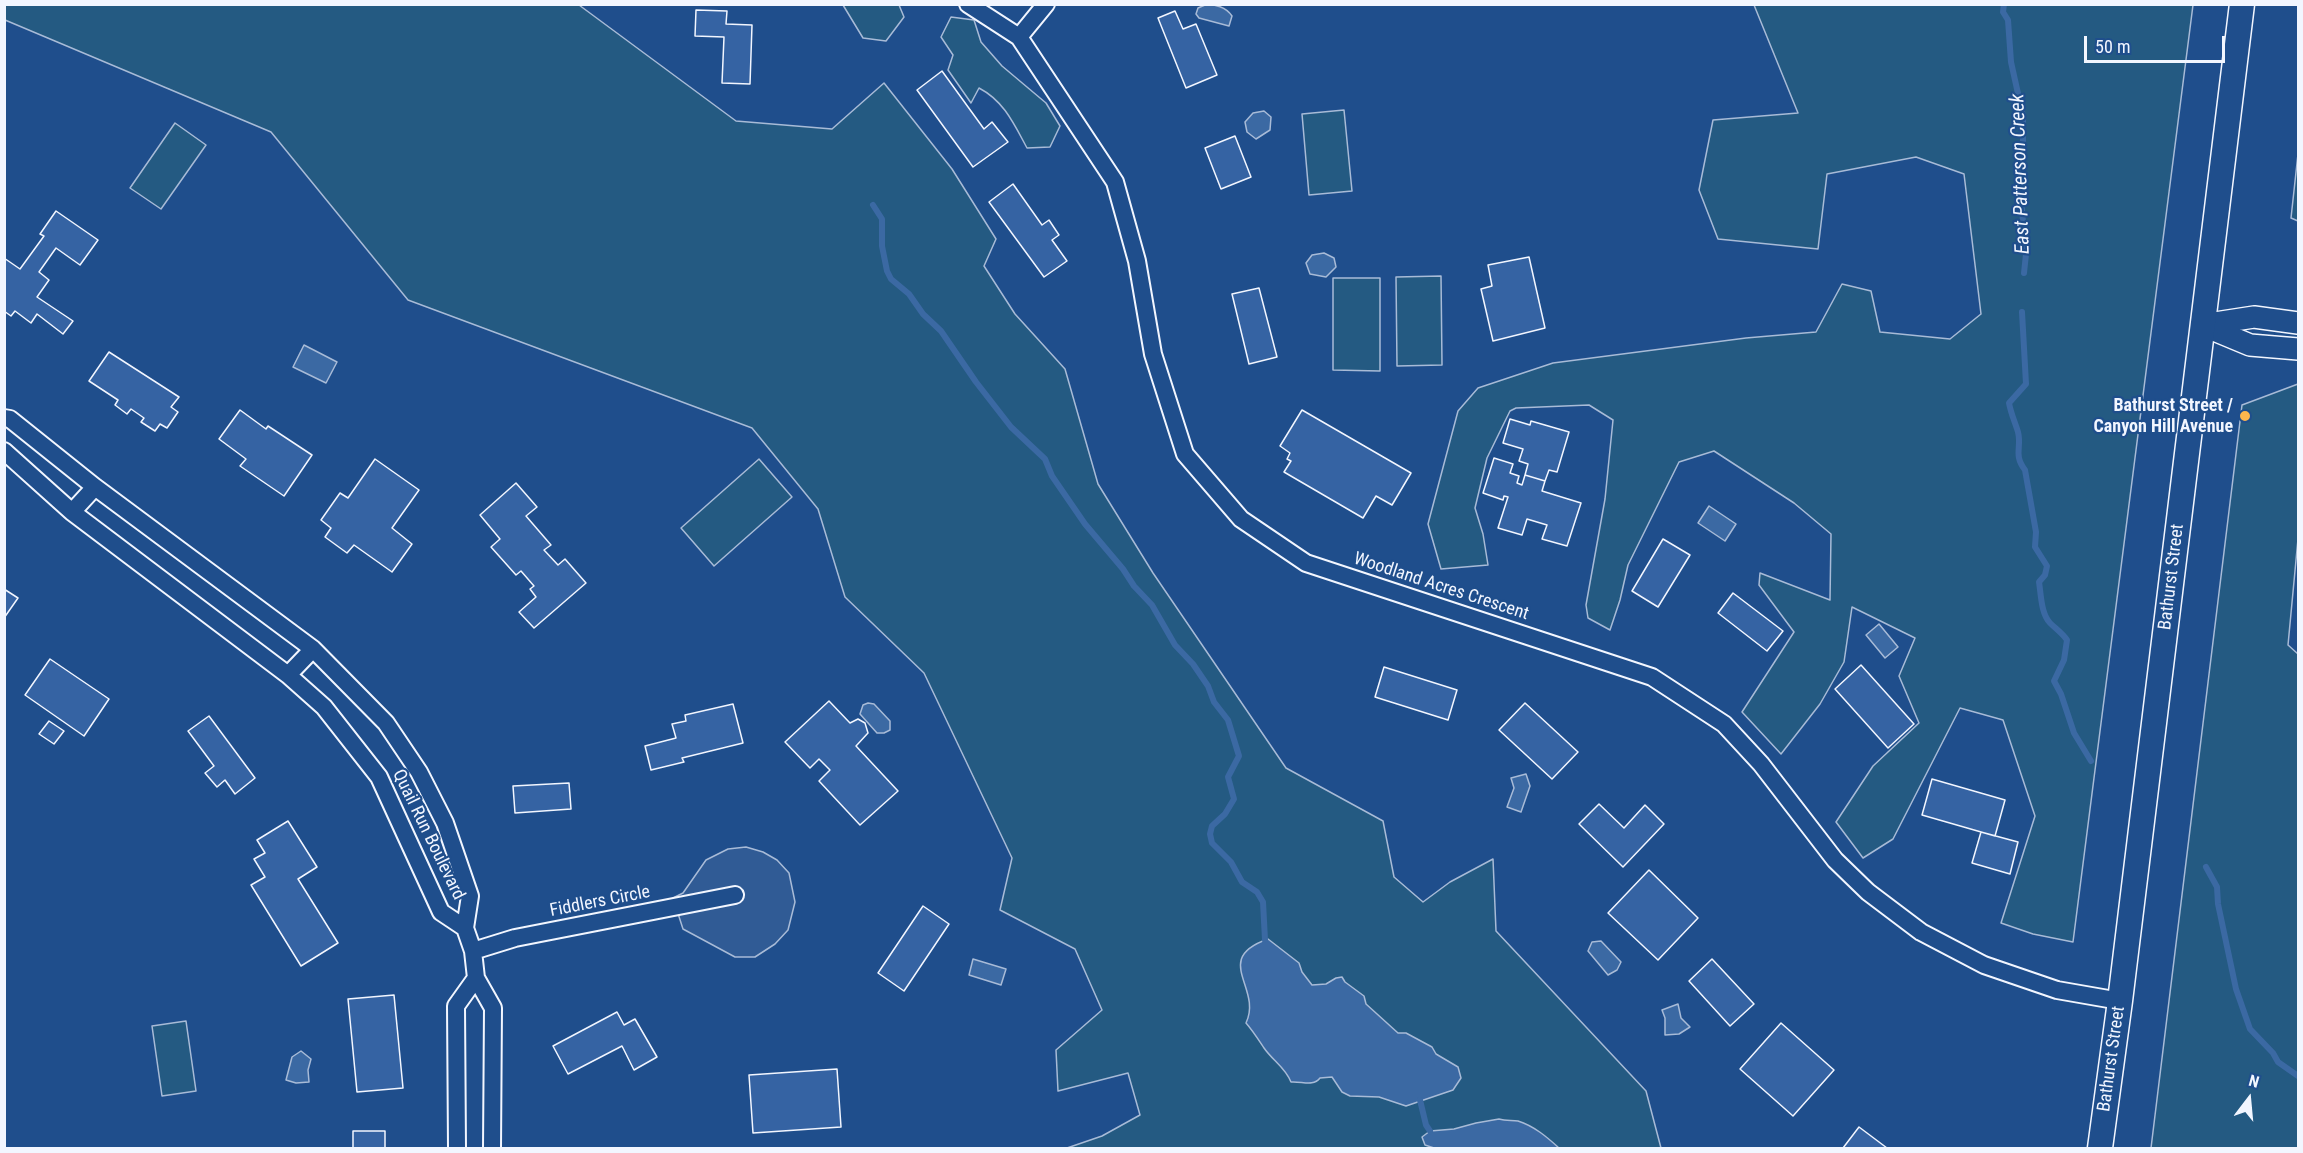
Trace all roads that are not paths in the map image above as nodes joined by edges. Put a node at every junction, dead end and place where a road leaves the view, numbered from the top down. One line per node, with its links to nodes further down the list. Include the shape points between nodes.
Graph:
1 (968, 4): 4 (street, Woodland Acres Crescent)
2 (1046, 4): 4 (street)
3 (2242, 4): 6 (main road, Bathurst Street)
4 (1019, 37): 18 (street, Woodland Acres Crescent, via 1115,182 1137,261 1153,354 1185,454 1241,519 1306,563 1652,677 1724,724 1761,764 1835,860 1868,892 1921,932 1984,965 2057,990)
5 (2298, 323): 6 (street, via 2254,317)
6 (2202, 325): 7 (street, via 2250,345); 18 (main road, Bathurst Street)
7 (2298, 349)
8 (4, 418): 10 (street, Quail Run Boulevard, via 10,418)
9 (4, 451): 11 (street, Quail Run Boulevard)
10 (95, 487): 11 (street); 12 (street, Quail Run Boulevard)
11 (72, 512): 13 (street, Quail Run Boulevard)
12 (313, 649): 13 (street); 15 (street, Quail Run Boulevard, via 386,723 418,772 445,823 470,896)
13 (288, 675): 15 (street, Quail Run Boulevard, via 324,707 379,777 441,912)
14 (735, 895): 16 (street, Fiddlers Circle, via 515,938)
15 (465, 928): 16 (street, Quail Run Boulevard)
16 (472, 951): 17 (street, Quail Run Boulevard)
17 (476, 978): 19 (street, via 456,1006); 20 (street, Quail Run Boulevard, via 493,1008)
18 (2120, 1001): 21 (main road, Bathurst Street)
19 (456, 1149)
20 (492, 1149)
21 (2100, 1149)

